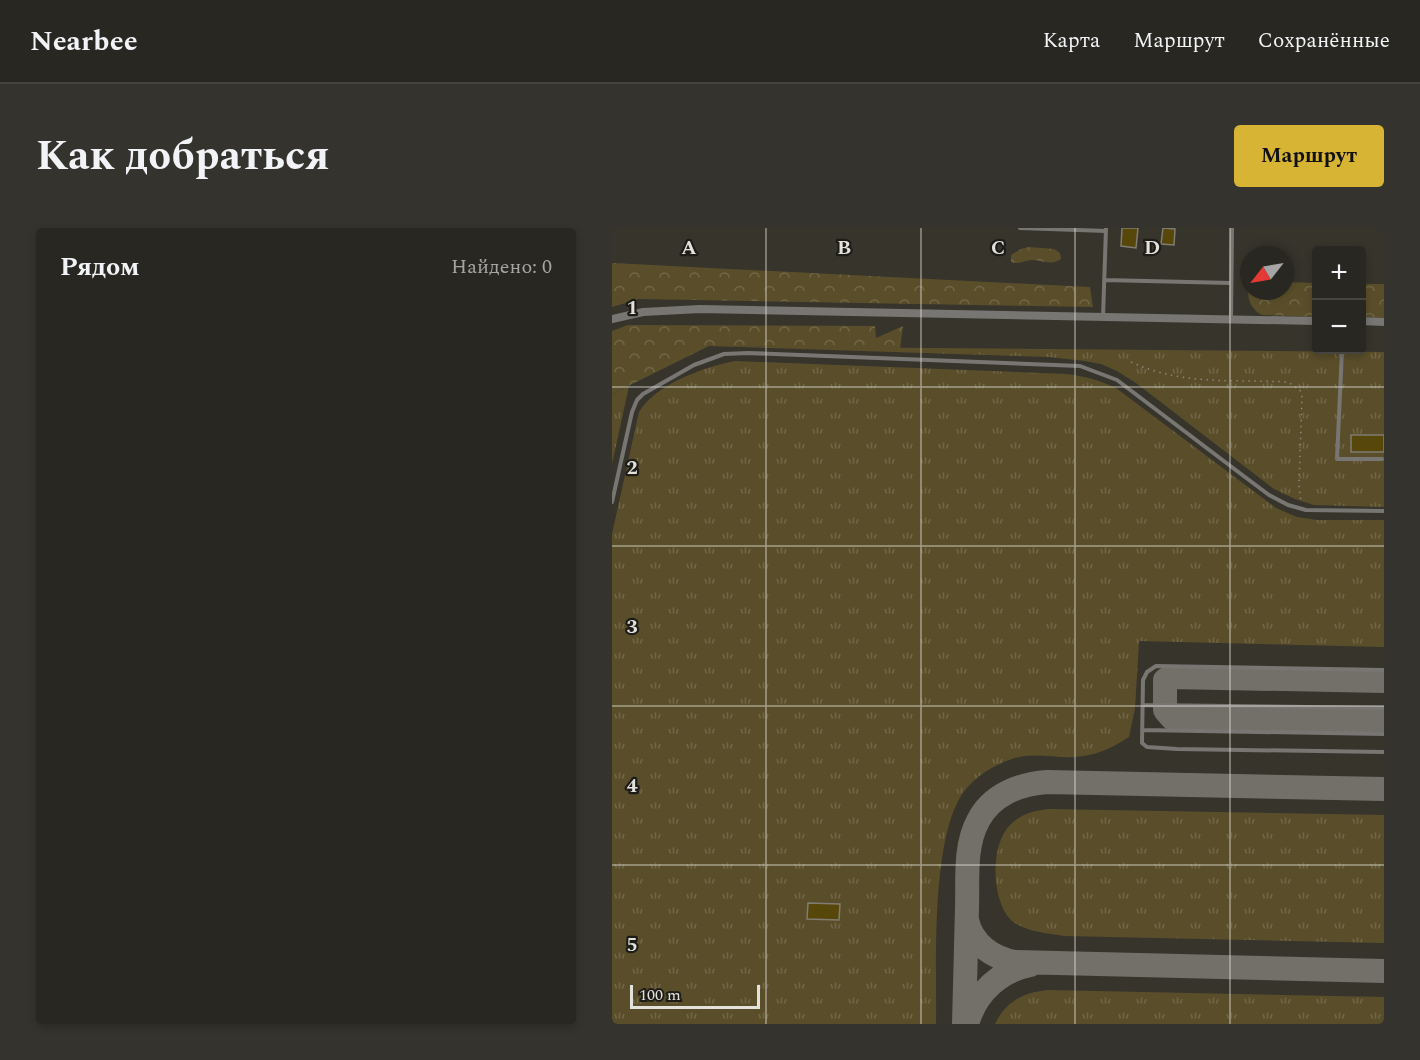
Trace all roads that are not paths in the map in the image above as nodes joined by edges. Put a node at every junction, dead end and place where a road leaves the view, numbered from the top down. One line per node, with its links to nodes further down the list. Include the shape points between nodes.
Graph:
1 (1020, 228): 3 (lane)
2 (1232, 228): 5 (lane)
3 (1105, 229): 4 (lane)
4 (1104, 280): 5 (lane); 6 (lane)
5 (1231, 283): 8 (lane)
6 (1103, 317): 7 (street, via 700,309 644,312); 8 (street)
7 (612, 319)
8 (1231, 320): 9 (street)
9 (1312, 321)
10 (1366, 321): 11 (street)
11 (1384, 322)
12 (1342, 354): 13 (lane, via 1337,459)
13 (1382, 459)
14 (612, 502): 15 (lane, via 638,400 652,388 712,357 748,353 1080,366 1117,380 1269,495 1288,505 1302,509)
15 (1384, 511)
16 (1384, 670): 17 (lane, via 1156,666 1143,680)
17 (1143, 705): 18 (lane); 19 (lane)
18 (1384, 708)
19 (1142, 730): 20 (lane); 21 (lane, via 1142,743 1147,747)
20 (1384, 734)
21 (1384, 752)

